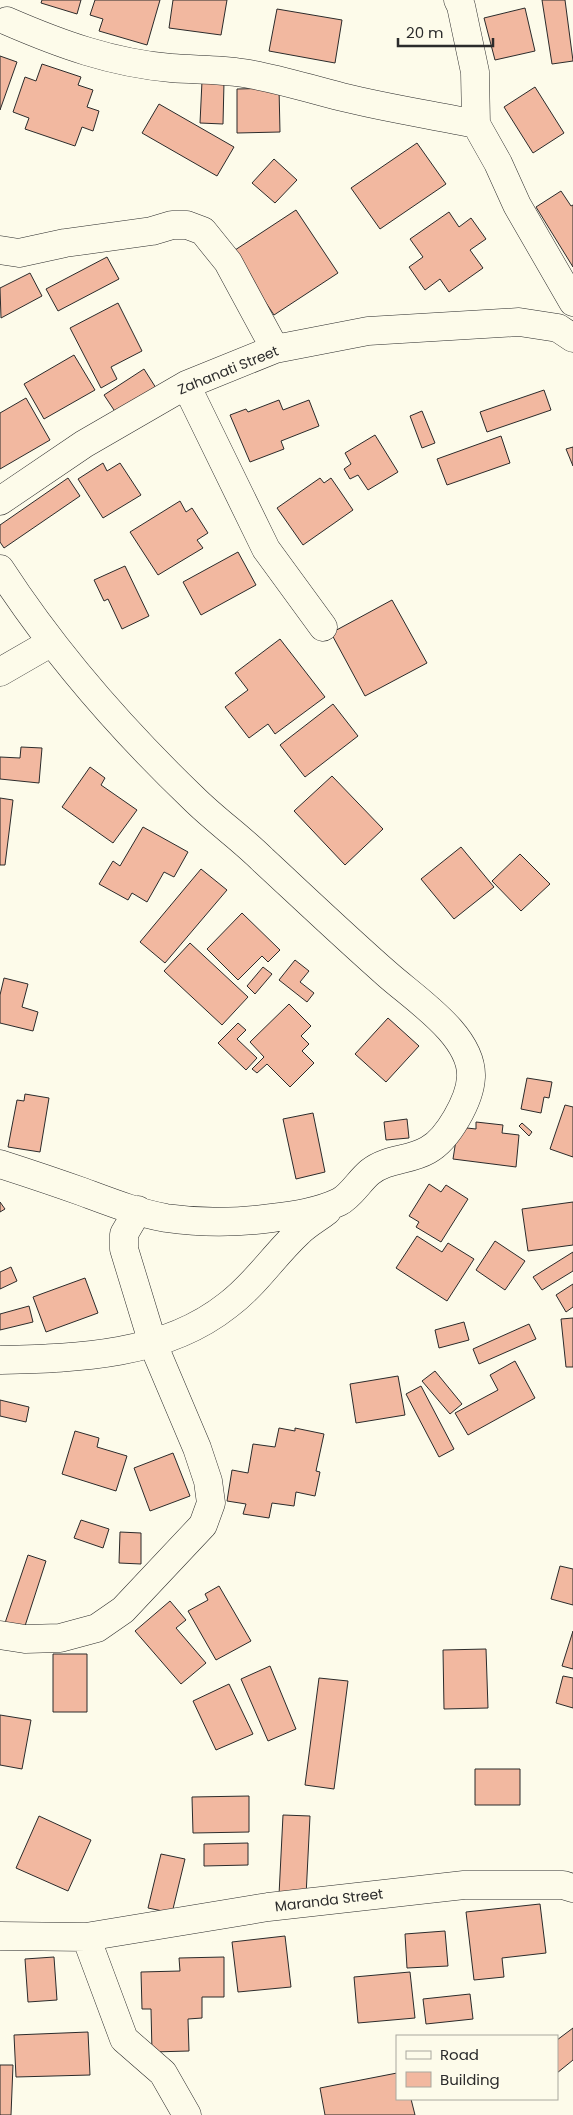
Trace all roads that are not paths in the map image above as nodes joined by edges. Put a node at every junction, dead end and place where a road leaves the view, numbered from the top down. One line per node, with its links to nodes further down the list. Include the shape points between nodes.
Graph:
1 (458, 0): 3 (street, via 475,72)
2 (7, 21): 3 (street, via 57,43 105,57 170,68 243,73)
3 (476, 124): 5 (street, via 517,205)
4 (0, 250): 7 (street, via 19,253 172,226 203,231 228,262)
5 (573, 302)
6 (573, 338): 7 (street, Zahanati Street, via 558,328 519,322 368,331)
7 (275, 349): 8 (street, Zahanati Street)
8 (186, 385): 9 (street, Zahanati Street, via 84,444); 11 (street, via 266,549)
9 (0, 501)
10 (0, 569): 12 (street)
11 (323, 627)
12 (52, 642): 13 (street); 15 (street, via 104,705 193,799 442,1022 466,1052 471,1079 467,1098 447,1132 430,1149 388,1161 370,1172)
13 (0, 672)
14 (0, 1164): 16 (street)
15 (342, 1201): 16 (street, via 317,1210 253,1221 208,1222); 17 (street, via 300,1231 260,1276 228,1305 181,1335)
16 (138, 1210): 17 (street, via 124,1234 124,1249)
17 (153, 1344): 18 (street, via 81,1357); 19 (street, via 208,1481 211,1503 203,1525 123,1610 97,1628 60,1638 25,1640)
18 (0, 1360)
19 (0, 1635)
20 (573, 1888): 22 (street, Maranda Street, via 563,1885 455,1886 268,1907)
21 (0, 1936): 22 (street, Maranda Street)
22 (86, 1937): 23 (street, via 124,2038 163,2073)
23 (187, 2115)

